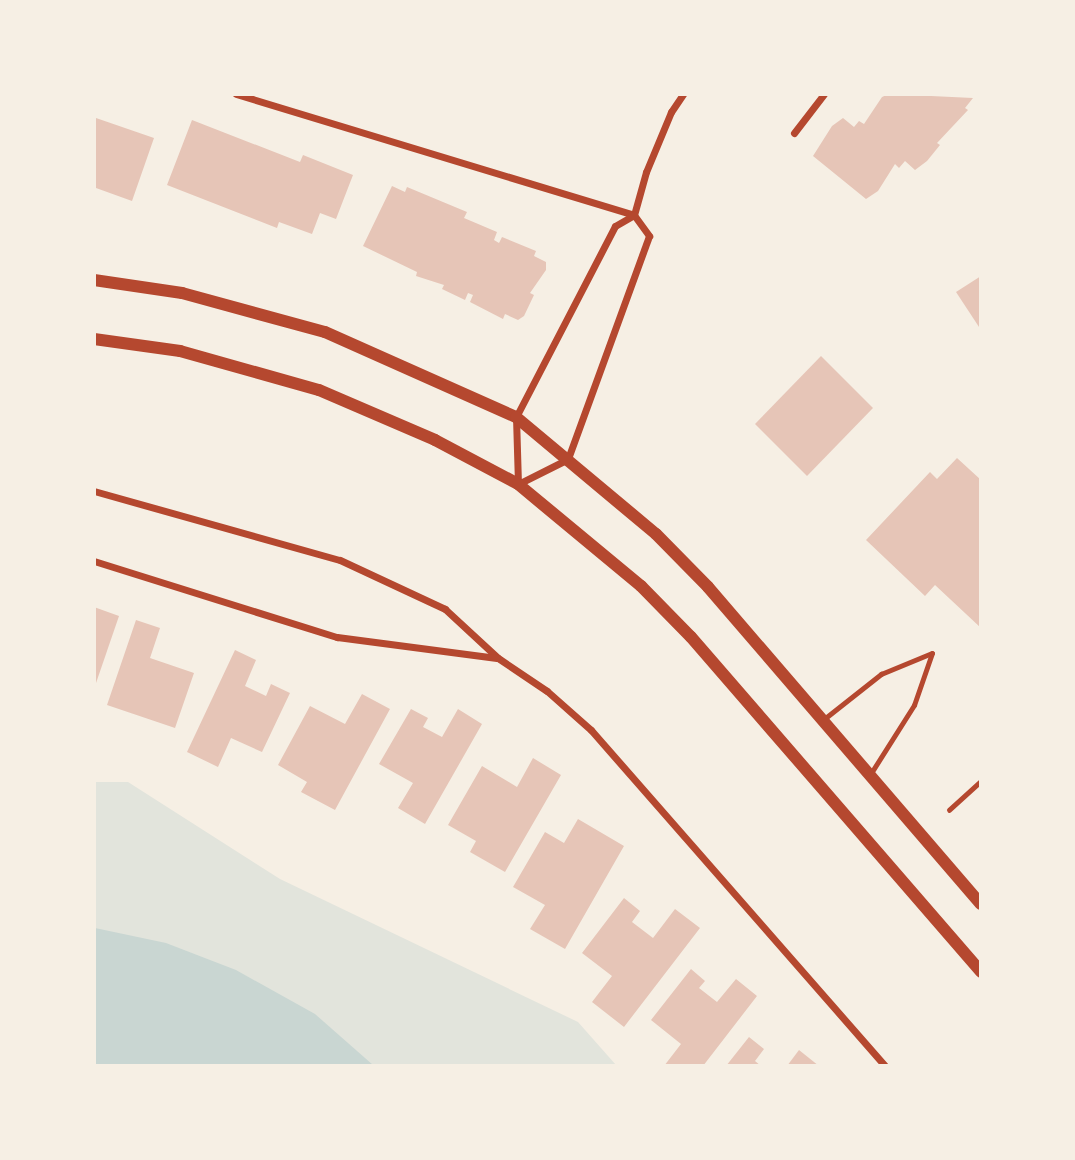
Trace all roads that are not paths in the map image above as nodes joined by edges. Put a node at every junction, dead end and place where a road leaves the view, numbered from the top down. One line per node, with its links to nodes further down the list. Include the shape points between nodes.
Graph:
1 (236, 94): 5 (street)
2 (683, 94): 5 (street, via 646,172)
3 (824, 94): 4 (street)
4 (794, 133)
5 (634, 215): 8 (street, via 615,226); 9 (street, via 649,236)
6 (94, 280): 8 (street, via 182,293 313,328)
7 (94, 339): 10 (street, via 180,351 319,390 424,435)
8 (516, 417): 9 (street); 10 (street)
9 (568, 459): 10 (street); 14 (street, via 656,534 708,587)
10 (518, 484): 17 (street, via 640,586 691,637)
11 (94, 491): 13 (street, via 340,560 445,610)
12 (94, 561): 13 (street, via 337,637)
13 (498, 659): 18 (street, via 547,691 600,740)
14 (822, 721): 15 (street); 15 (lane, via 881,674 932,653 914,705)
15 (869, 776): 16 (street)
16 (981, 904)
17 (981, 972)
18 (885, 1066)

